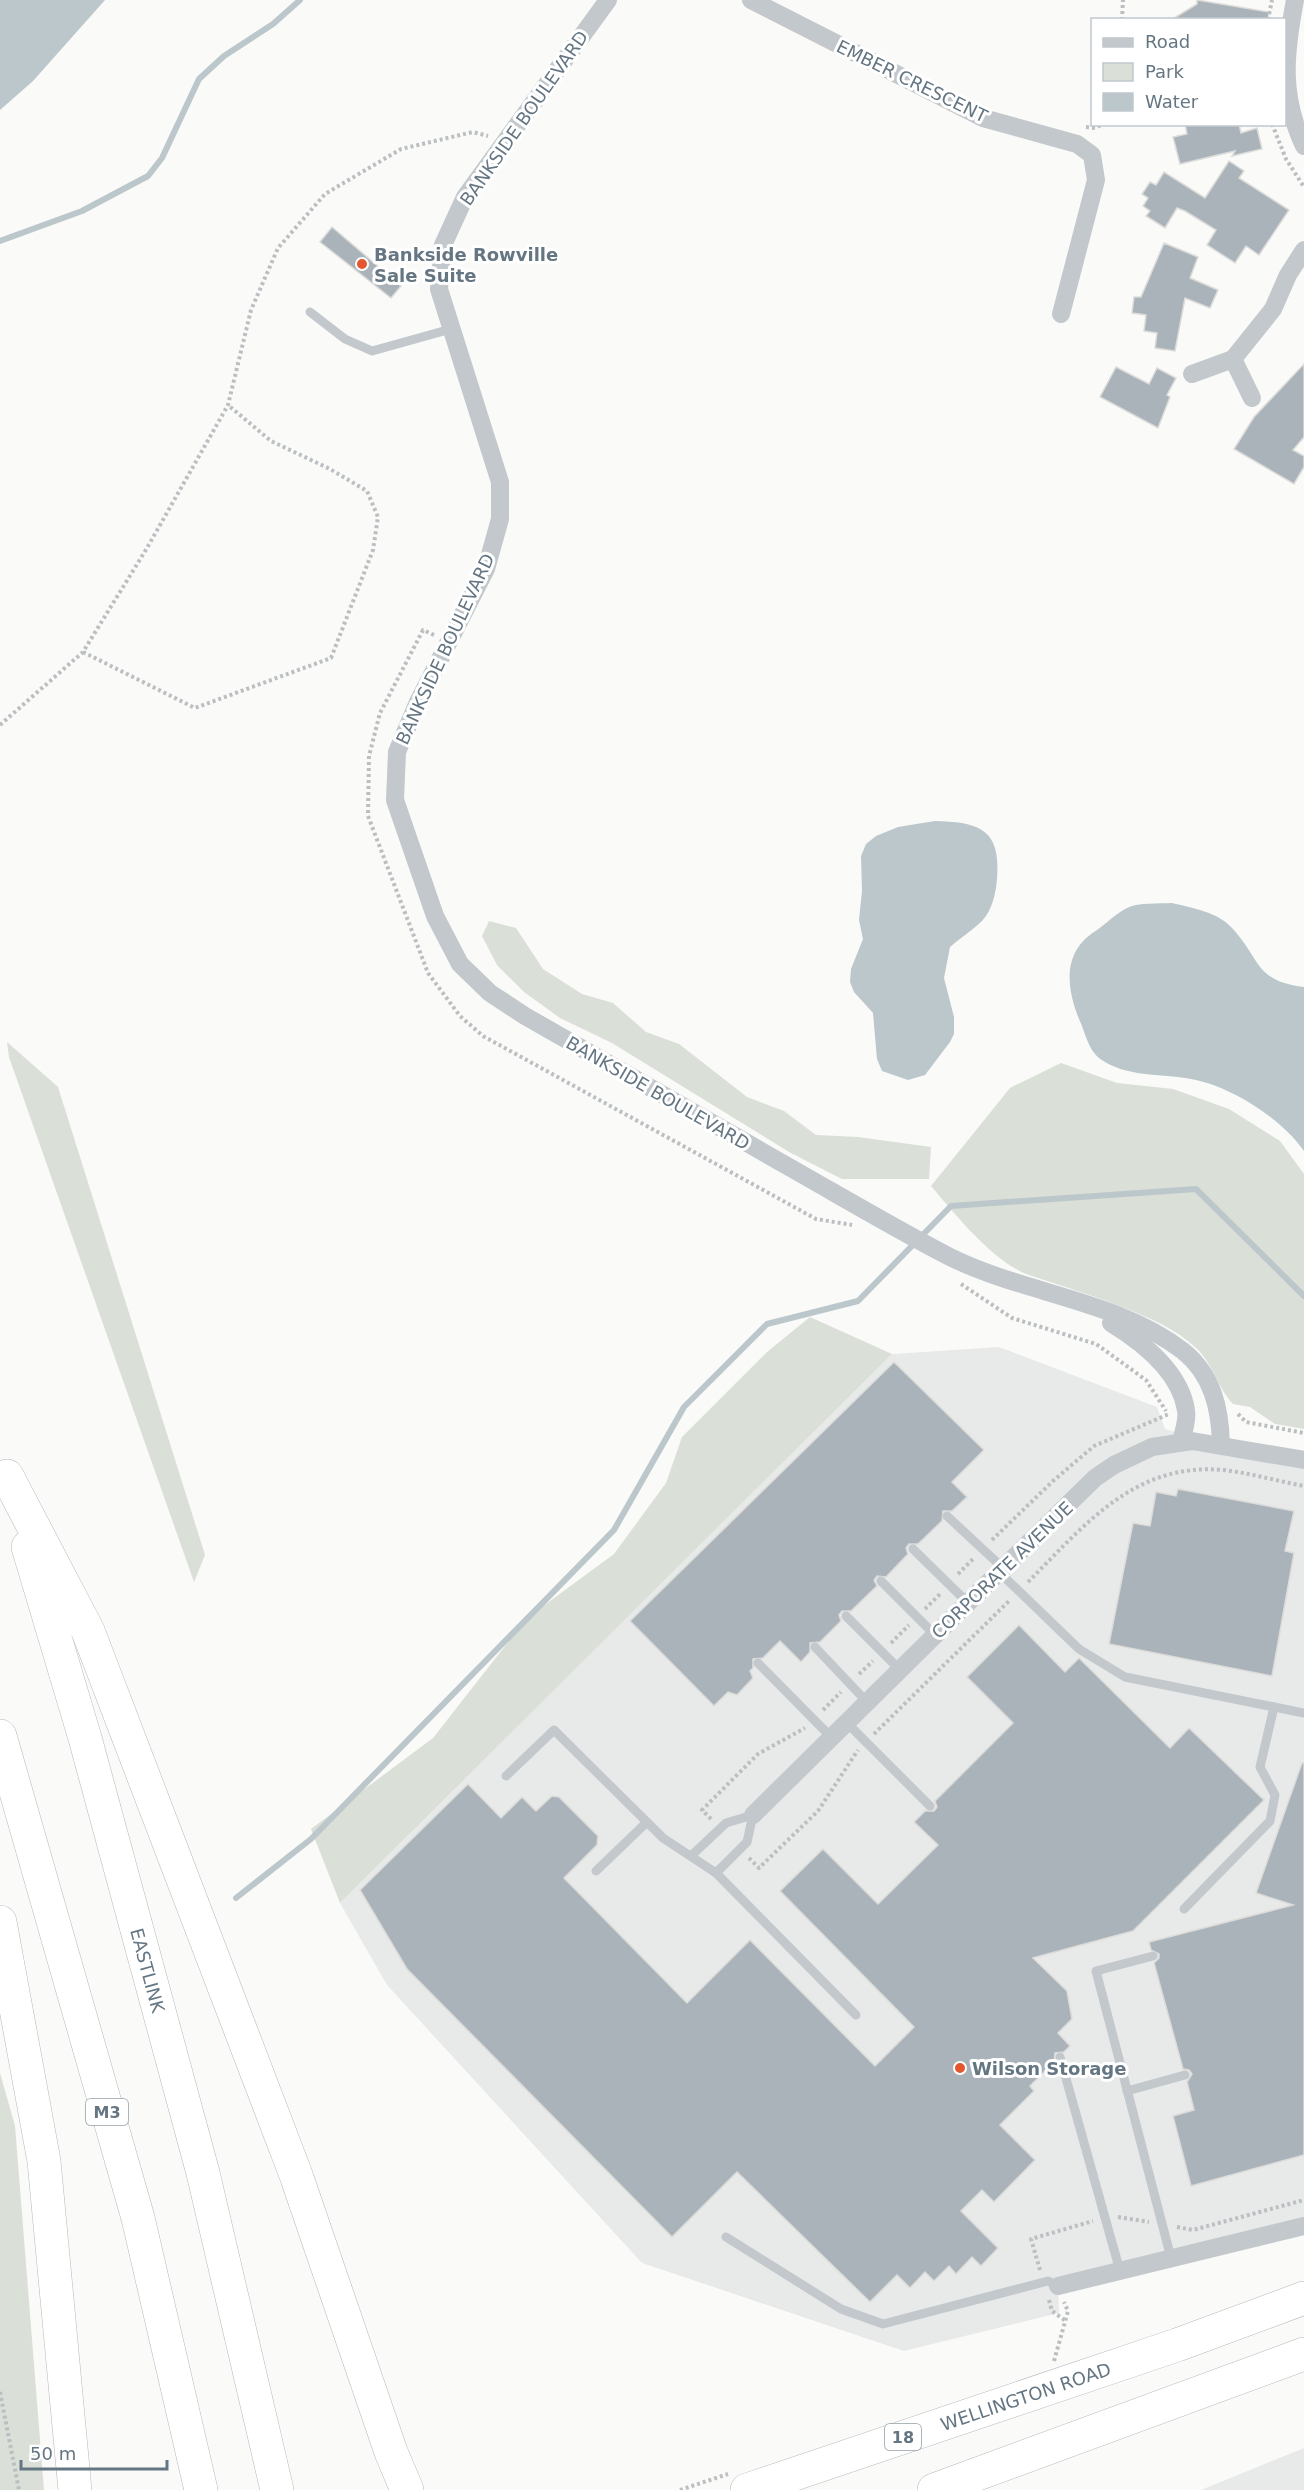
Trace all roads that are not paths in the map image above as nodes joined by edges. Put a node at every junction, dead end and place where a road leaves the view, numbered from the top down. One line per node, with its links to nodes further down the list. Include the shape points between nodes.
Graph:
1 (608, 0): 8 (street, BANKSIDE BOULEVARD, via 465,197 443,245 439,289)
2 (751, 0): 7 (street, EMBER CRESCENT, via 984,118 1077,144 1092,155 1095,180)
3 (1295, 0): 4 (street, via 1286,74 1291,111)
4 (1304, 146)
5 (1304, 250): 9 (street, via 1273,309)
6 (310, 312): 8 (lane, via 345,339 372,351)
7 (1061, 314)
8 (451, 329): 12 (street, BANKSIDE BOULEVARD, via 500,482 500,519 486,569 397,752 396,800 435,916 460,964 490,993 525,1016 865,1220 950,1257)
9 (1233, 360): 10 (street); 11 (street)
10 (1192, 374)
11 (1252, 398)
12 (1077, 1302): 13 (street, BANKSIDE BOULEVARD, via 1134,1338 1166,1369 1183,1396 1186,1410); 14 (street, BANKSIDE BOULEVARD, via 1115,1314 1184,1352 1206,1375 1219,1407)
13 (1180, 1442): 14 (street, CORPORATE AVENUE); 19 (street, CORPORATE AVENUE, via 1143,1451 1105,1472)
14 (1221, 1444): 15 (street, CORPORATE AVENUE)
15 (1304, 1460)
16 (3, 1466): 54 (highway, via 88,1630 292,2164); 57 (highway, EASTLINK, via 85,1738 203,2174)
17 (947, 1516): 19 (lane)
18 (913, 1549): 21 (lane)
19 (1001, 1570): 21 (street, CORPORATE AVENUE); 28 (lane, via 1079,1649 1125,1677)
20 (881, 1581): 23 (lane)
21 (968, 1603): 23 (street, CORPORATE AVENUE)
22 (846, 1616): 26 (lane)
23 (935, 1635): 26 (street, CORPORATE AVENUE)
24 (815, 1647): 27 (lane)
25 (758, 1663): 32 (lane)
26 (900, 1670): 27 (street, CORPORATE AVENUE)
27 (867, 1702): 30 (street, CORPORATE AVENUE)
28 (1274, 1707): 29 (lane); 40 (lane, via 1260,1767 1275,1796 1270,1821)
29 (1304, 1713)
30 (847, 1723): 32 (street, CORPORATE AVENUE); 34 (lane)
31 (0, 1737): 56 (highway, M3, via 138,2218)
32 (831, 1737): 35 (street, CORPORATE AVENUE)
33 (506, 1776): 36 (lane, via 554,1730)
34 (930, 1806)
35 (753, 1815): 37 (lane, via 726,1823); 39 (lane, via 747,1842)
36 (647, 1822): 37 (lane); 38 (lane)
37 (691, 1856): 39 (lane)
38 (596, 1871)
39 (716, 1873): 43 (lane)
40 (1184, 1909)
41 (0, 1922): 55 (highway, via 44,2161)
42 (1153, 1956): 46 (lane, via 1095,1971)
43 (856, 2014)
44 (1059, 2057): 50 (lane)
45 (1185, 2075): 46 (lane)
46 (1127, 2091): 49 (lane)
47 (1304, 2226): 49 (street)
48 (726, 2237): 51 (lane, via 841,2309 883,2324)
49 (1171, 2258): 50 (street)
50 (1120, 2271): 51 (street)
51 (1051, 2284)
52 (1304, 2298): 60 (highway, WELLINGTON ROAD / 18, via 1177,2345)
53 (1304, 2354): 61 (highway)
54 (391, 2452): 58 (highway); 59 (highway)
55 (75, 2490)
56 (201, 2490)
57 (277, 2490)
58 (394, 2490)
59 (407, 2490)
60 (747, 2490)
61 (934, 2490)

